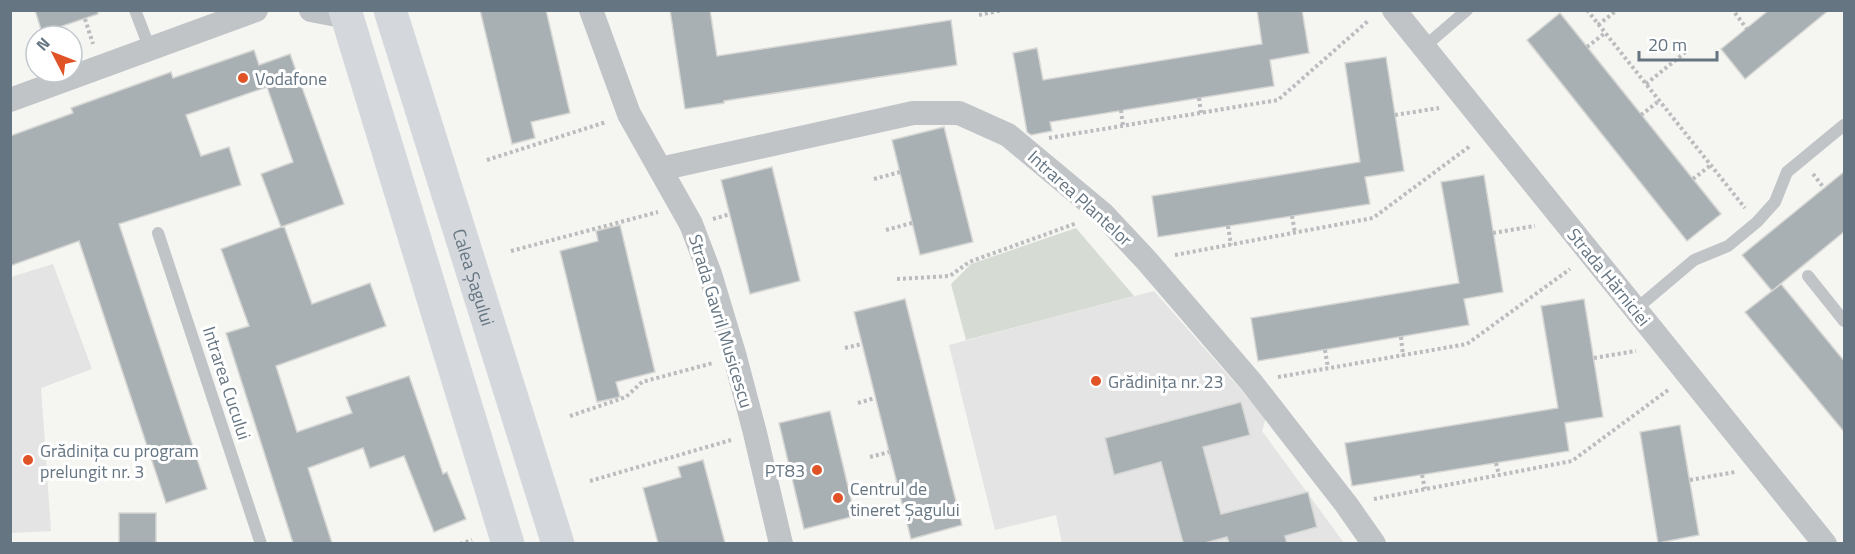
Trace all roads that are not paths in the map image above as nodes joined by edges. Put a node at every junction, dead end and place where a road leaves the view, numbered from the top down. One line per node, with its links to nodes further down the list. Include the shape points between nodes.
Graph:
1 (135, 10): 10 (lane)
2 (256, 10): 10 (street)
3 (311, 10): 8 (street)
4 (390, 10): 20 (main road, Calea Șagului)
5 (591, 10): 13 (street, Strada Gavril Musicescu, via 629,114)
6 (1394, 10): 9 (street, Strada Hărniciei)
7 (1467, 10): 9 (lane)
8 (346, 14): 19 (main road)
9 (1424, 47): 16 (street, Strada Hărniciei)
10 (150, 49): 11 (street)
11 (10, 100)
12 (1845, 125): 16 (lane, via 1787,172 1775,202 1757,222 1728,246 1694,260)
13 (660, 170): 21 (street, Strada Gavril Musicescu, via 691,224 710,274); 22 (street, Intrarea Plantelor, via 913,112 959,113 1008,135 1103,214 1147,261 1251,382)
14 (158, 233): 18 (lane, Intrarea Cucului)
15 (1808, 276): 17 (lane)
16 (1636, 309): 23 (street, Strada Hărniciei)
17 (1845, 321)
18 (261, 543)
19 (508, 543)
20 (558, 543)
21 (781, 543)
22 (1374, 543)
23 (1824, 543)

